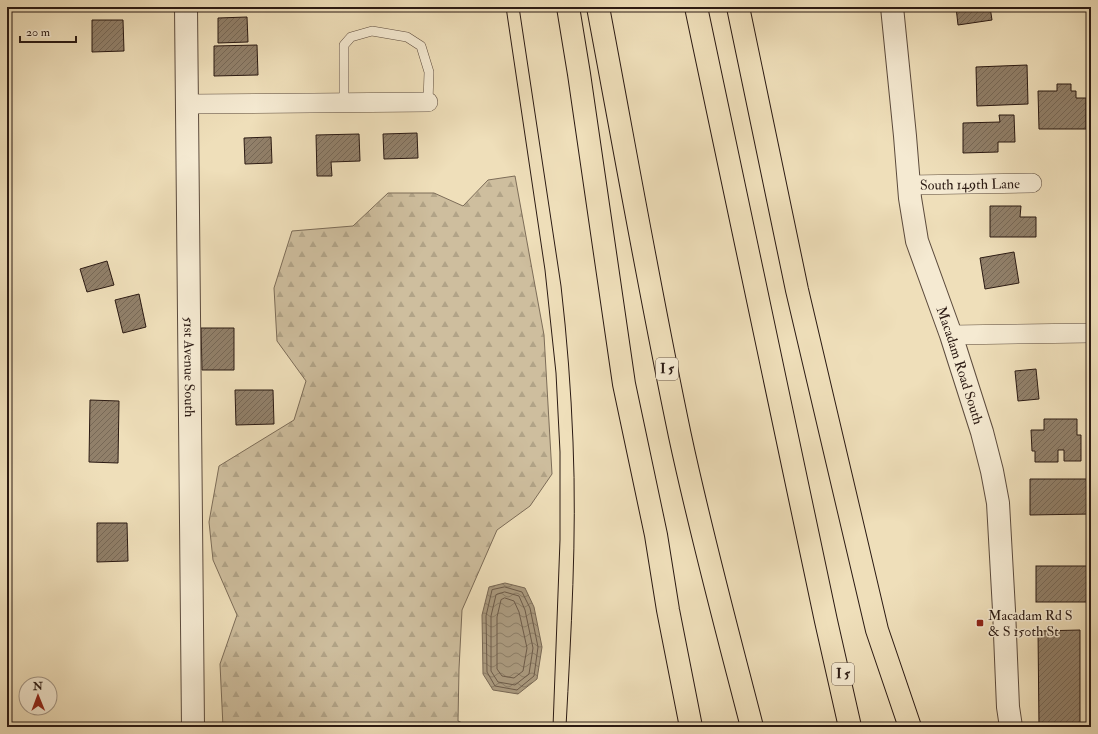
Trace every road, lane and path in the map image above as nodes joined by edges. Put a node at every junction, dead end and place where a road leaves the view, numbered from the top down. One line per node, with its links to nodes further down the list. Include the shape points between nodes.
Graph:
1 (186, 7): 9 (street, 51st Avenue South)
2 (568, 7): 14 (highway, via 580,74 624,384)
3 (598, 7): 19 (highway, I 5, via 681,438)
4 (696, 7): 15 (highway, I 5)
5 (738, 7): 22 (highway, via 797,290 877,630)
6 (892, 7): 11 (street, Macadam Road South)
7 (428, 102): 8 (street); 8 (lane, via 428,72 421,46 407,36 372,31 351,38 344,45)
8 (344, 103): 9 (street)
9 (187, 104): 16 (street, 51st Avenue South)
10 (1032, 183): 11 (street, South 149th Lane)
11 (908, 185): 13 (street, Macadam Road South, via 917,241)
12 (1091, 333): 13 (street)
13 (951, 335): 23 (street, Macadam Road South, via 991,465 998,503)
14 (656, 535): 17 (highway); 18 (highway, via 681,612)
15 (826, 621): 20 (highway, I 5); 21 (highway, I 5)
16 (193, 727)
17 (691, 727)
18 (705, 727)
19 (752, 727)
20 (850, 727)
21 (860, 727)
22 (910, 727)
23 (1011, 727)

